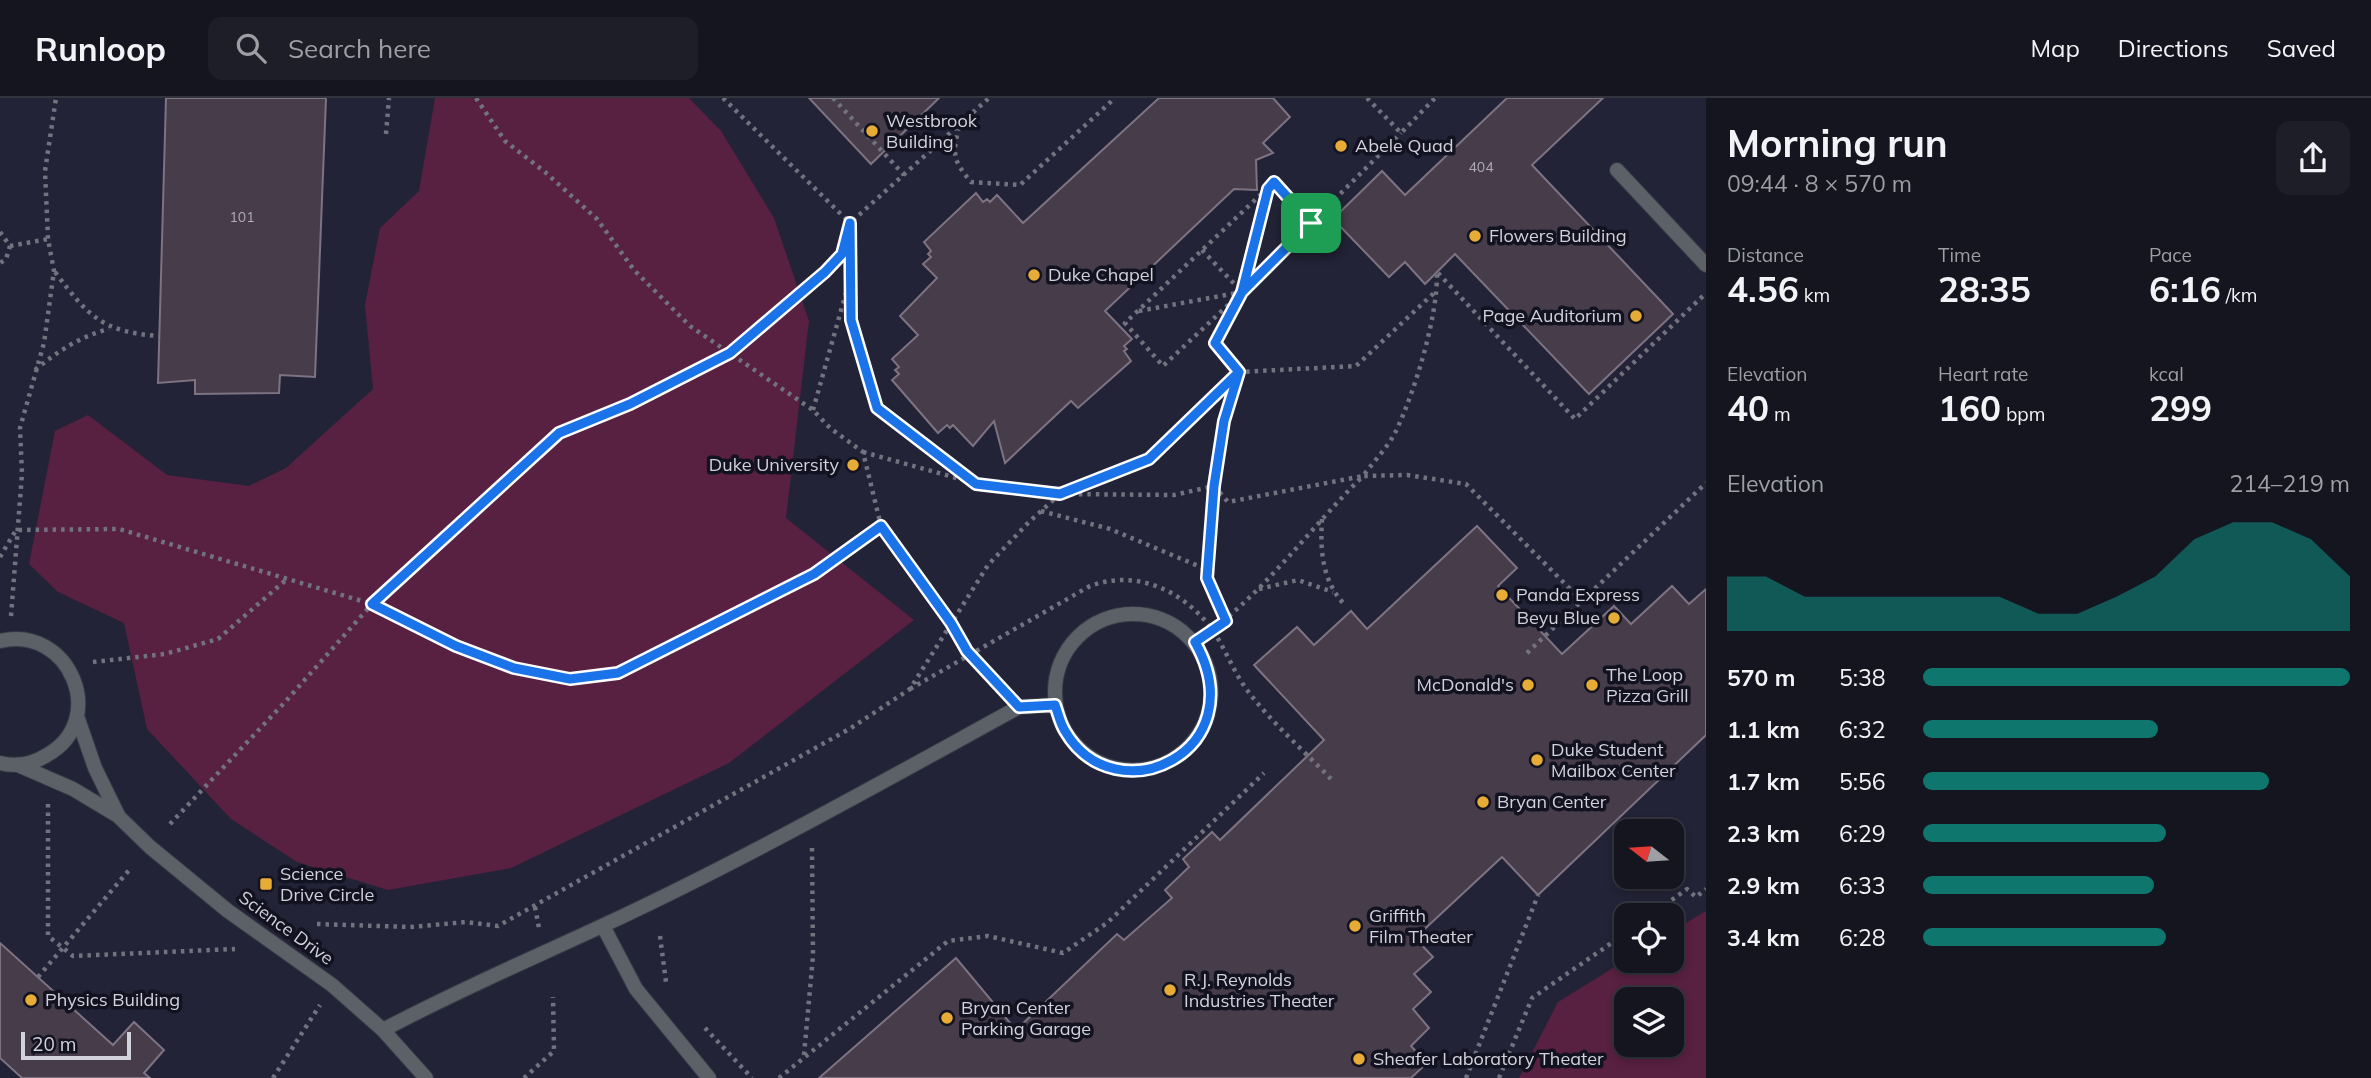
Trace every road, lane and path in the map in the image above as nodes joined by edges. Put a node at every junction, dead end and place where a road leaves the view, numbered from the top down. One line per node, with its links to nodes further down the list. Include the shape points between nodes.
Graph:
1 (56, 98): 19 (path, via 45,171)
2 (388, 98): 12 (path)
3 (475, 98): 32 (path, via 505,141 597,219 634,270 690,326)
4 (723, 98): 16 (path)
5 (833, 98): 14 (path)
6 (989, 98): 10 (path)
7 (1115, 98): 10 (path, via 1020,185 971,182 955,163)
8 (1367, 98): 11 (path)
9 (1436, 98): 11 (path)
10 (959, 126): 14 (path)
11 (1401, 133): 17 (path)
12 (386, 134)
13 (1617, 170): 23 (street)
14 (904, 175): 16 (path)
15 (1268, 189): 17 (path, via 1274,182); 21 (path); 27 (path)
16 (850, 223): 25 (path); 32 (path, via 842,254)
17 (1311, 223): 27 (path)
18 (0, 232): 20 (path)
19 (48, 239): 20 (path); 24 (path)
20 (10, 246): 22 (path)
21 (1202, 250): 27 (path); 29 (path)
22 (0, 263)
23 (1706, 265)
24 (54, 271): 30 (path, via 79,304); 33 (path, via 50,315)
25 (850, 277): 35 (path); 39 (path, via 851,320 877,408)
26 (1437, 290): 28 (path, via 1437,272 1575,419); 34 (path, via 1356,366); 37 (path, via 1414,384 1395,434)
27 (1242, 292): 29 (path); 29 (path, via 1163,366 1125,323); 34 (path, via 1215,343)
28 (1706, 293)
29 (1138, 311)
30 (110, 329): 31 (path); 33 (path, via 69,345)
31 (159, 336)
32 (730, 353): 35 (path); 52 (path, via 630,404 559,433)
33 (35, 370): 45 (path, via 20,428 22,474)
34 (1239, 372): 40 (path, via 1226,410); 41 (path, via 1149,459)
35 (813, 410): 36 (path)
36 (863, 452): 39 (path); 44 (path)
37 (1363, 475): 40 (path, via 1228,502); 43 (path); 51 (path, via 1408,475 1466,484)
38 (1706, 483): 51 (path)
39 (976, 484): 41 (path)
40 (1214, 486): 41 (path, via 1174,495); 47 (path)
41 (1060, 494): 42 (path)
42 (1041, 511): 47 (path, via 1110,529); 55 (path, via 988,565)
43 (1322, 516): 49 (path); 50 (path, via 1320,547)
44 (881, 526): 52 (path, via 814,574 618,673 570,679 514,668 456,646); 55 (path)
45 (16, 530): 46 (path); 48 (path, via 119,529); 57 (path)
46 (0, 557)
47 (1208, 570): 54 (path, via 1213,595)
48 (288, 579): 52 (path); 61 (path, via 218,639 165,654)
49 (1258, 589): 50 (path, via 1298,580); 54 (path)
50 (1333, 592): 53 (path)
51 (1580, 600): 59 (path)
52 (372, 604): 73 (path)
53 (1345, 605)
54 (1226, 621): 56 (path)
55 (951, 623): 60 (path); 62 (path)
56 (1212, 630): 58 (path); 60 (path, via 1168,590 1150,582 1110,579 1090,586); 70 (path, via 1247,690)
57 (5, 640): 61 (street, via 31,640 51,648)
58 (1195, 642): 63 (street, via 1176,625 1152,614 1126,613 1101,620 1080,634 1064,655 1056,679); 63 (street, via 1208,665 1213,691 1209,716 1187,749 1154,769 1128,771 1102,765 1080,751 1064,730)
59 (1528, 653)
60 (972, 655): 62 (path); 64 (path)
61 (67, 663): 65 (street, Science Drive, via 79,698)
62 (909, 689): 78 (path, via 851,728 498,926 466,922 410,927)
63 (1055, 705): 64 (street)
64 (1019, 707): 72 (street)
65 (77, 716): 67 (street, Science Drive, via 56,751); 71 (street, Science Drive)
66 (0, 763): 67 (street, Science Drive)
67 (18, 765): 69 (street, Science Drive)
68 (1264, 773): 90 (path, via 1107,923 1063,953 988,936 948,941)
69 (49, 778): 71 (street, Science Drive); 83 (path, via 48,936)
70 (1332, 780)
71 (118, 816): 82 (street, Science Drive, via 228,911)
72 (810, 822): 79 (street); 90 (path, via 813,956)
73 (170, 824)
74 (130, 869): 83 (path)
75 (1706, 888): 77 (path, via 1696,897 1687,889)
76 (1538, 895): 97 (path)
77 (1668, 903)
78 (317, 924)
79 (603, 926): 89 (street, via 468,985); 94 (street, via 636,989)
80 (660, 936): 86 (path)
81 (1614, 941): 98 (path, via 1532,998)
82 (278, 947): 83 (path, via 73,956); 85 (street, Science Drive)
83 (64, 948): 84 (path)
84 (38, 977)
85 (332, 985): 89 (street, Science Drive); 91 (path)
86 (666, 986)
87 (553, 996): 93 (path, via 554,1051)
88 (704, 1027): 95 (path)
89 (383, 1030): 92 (street, Science Drive)
90 (804, 1056): 96 (path)
91 (273, 1078)
92 (426, 1078)
93 (524, 1078)
94 (709, 1078)
95 (752, 1078)
96 (779, 1078)
97 (1466, 1078)
98 (1499, 1078)

